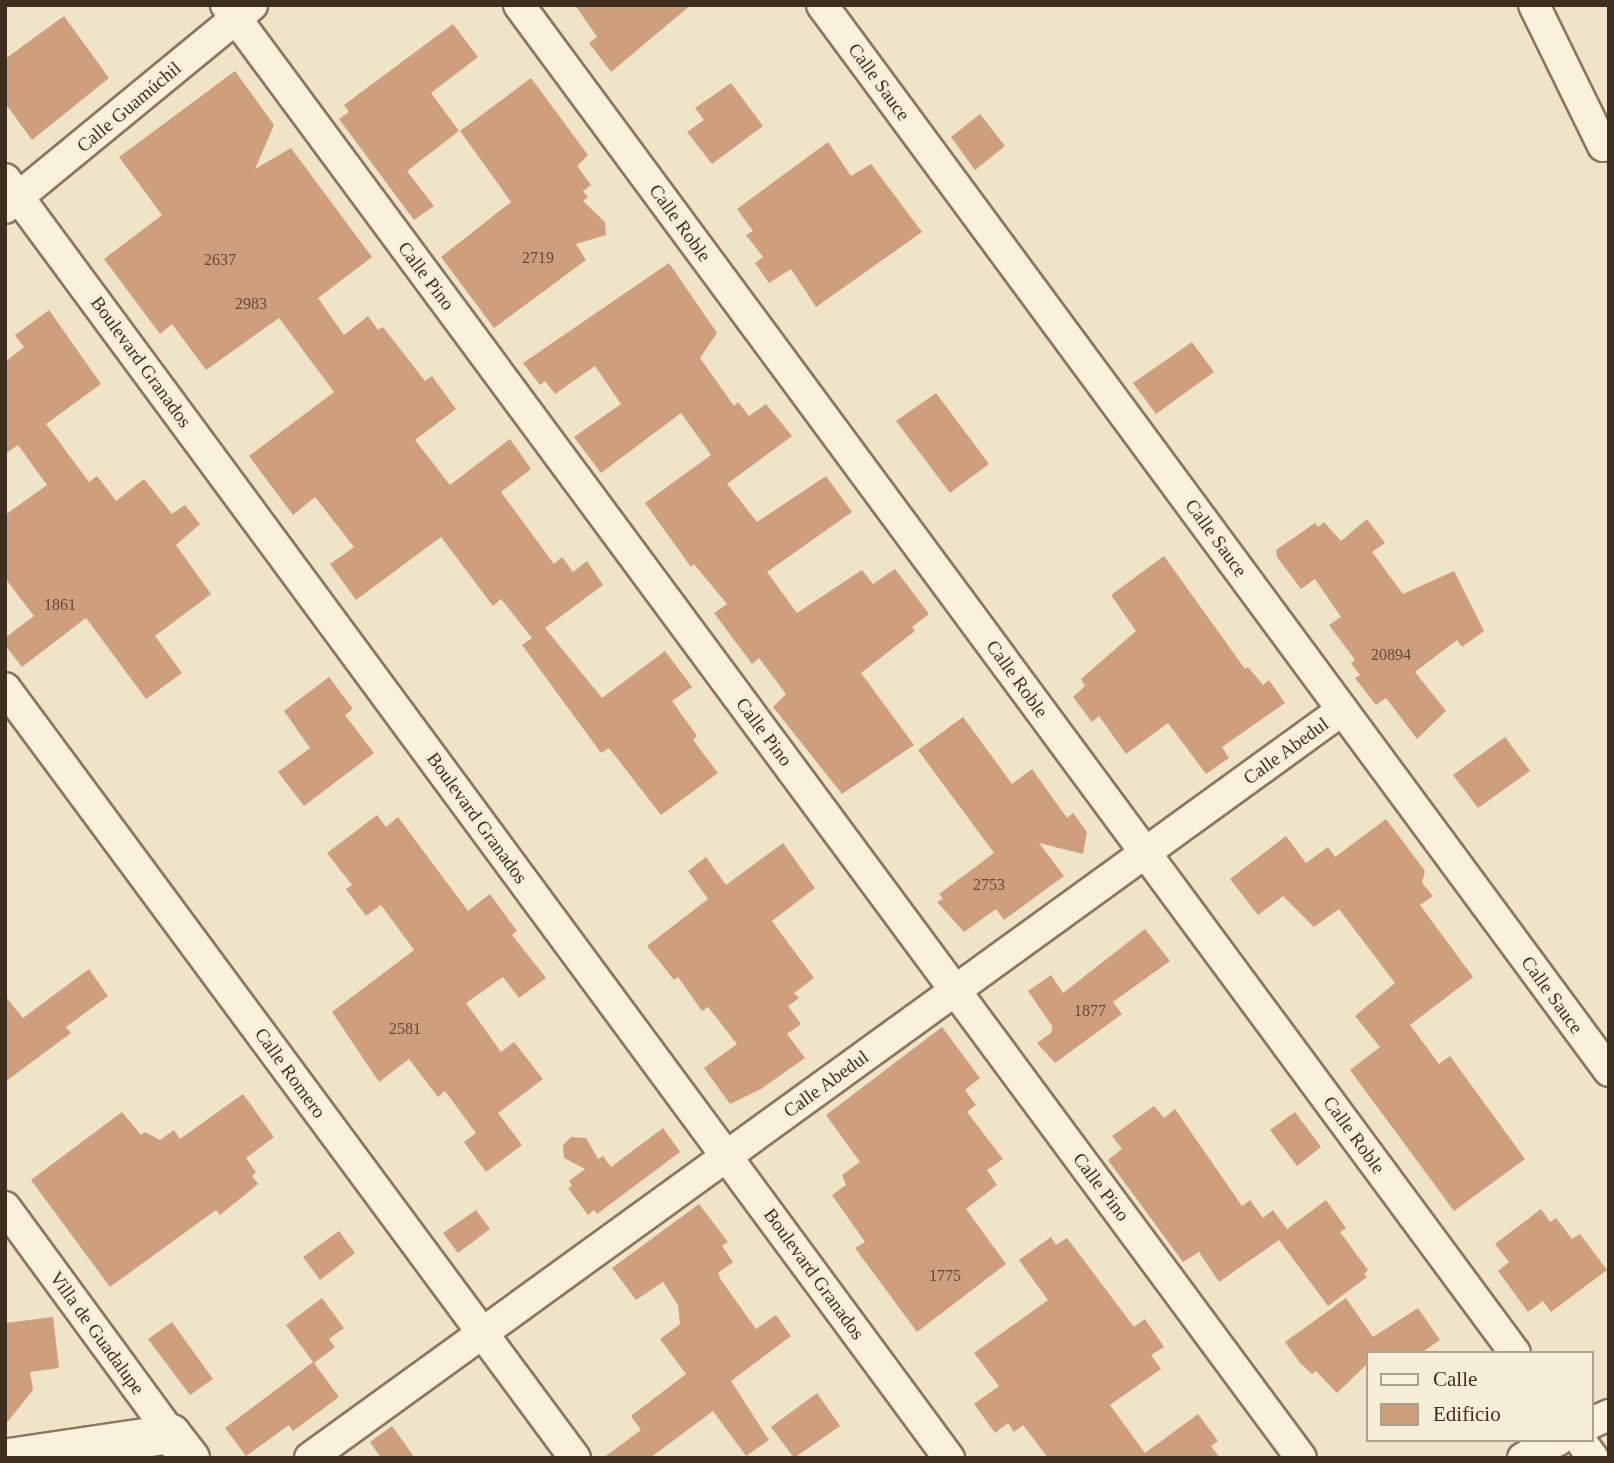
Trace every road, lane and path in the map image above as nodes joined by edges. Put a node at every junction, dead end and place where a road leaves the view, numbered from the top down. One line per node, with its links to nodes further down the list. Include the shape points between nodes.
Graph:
1 (519, 5): 9 (street, Calle Roble)
2 (822, 5): 8 (street, Calle Sauce)
3 (1534, 5): 5 (street)
4 (238, 10): 6 (street, Calle Guamúchil); 10 (street, Calle Pino)
5 (1603, 146)
6 (10, 195): 12 (street, Boulevard Granados)
7 (5, 688): 14 (street, Calle Romero)
8 (1342, 710): 9 (street, Calle Abedul); 11 (street, Calle Sauce)
9 (1146, 853): 10 (street, Calle Abedul); 15 (street, Calle Roble)
10 (955, 990): 12 (street, Calle Abedul); 26 (street, Calle Pino)
11 (1609, 1072)
12 (727, 1156): 14 (street, Calle Abedul); 25 (street, Boulevard Granados)
13 (5, 1208): 20 (street, Villa de Guadalupe)
14 (482, 1333): 23 (street, Calle Abedul); 24 (street, Calle Romero)
15 (1514, 1351)
16 (1609, 1415): 17 (street)
17 (1593, 1422)
18 (1554, 1442): 27 (street)
19 (1581, 1442): 28 (street)
20 (181, 1446): 21 (street)
21 (115, 1451): 22 (street)
22 (9, 1458)
23 (310, 1458)
24 (575, 1458)
25 (949, 1458)
26 (1301, 1458)
27 (1523, 1458)
28 (1593, 1458)

